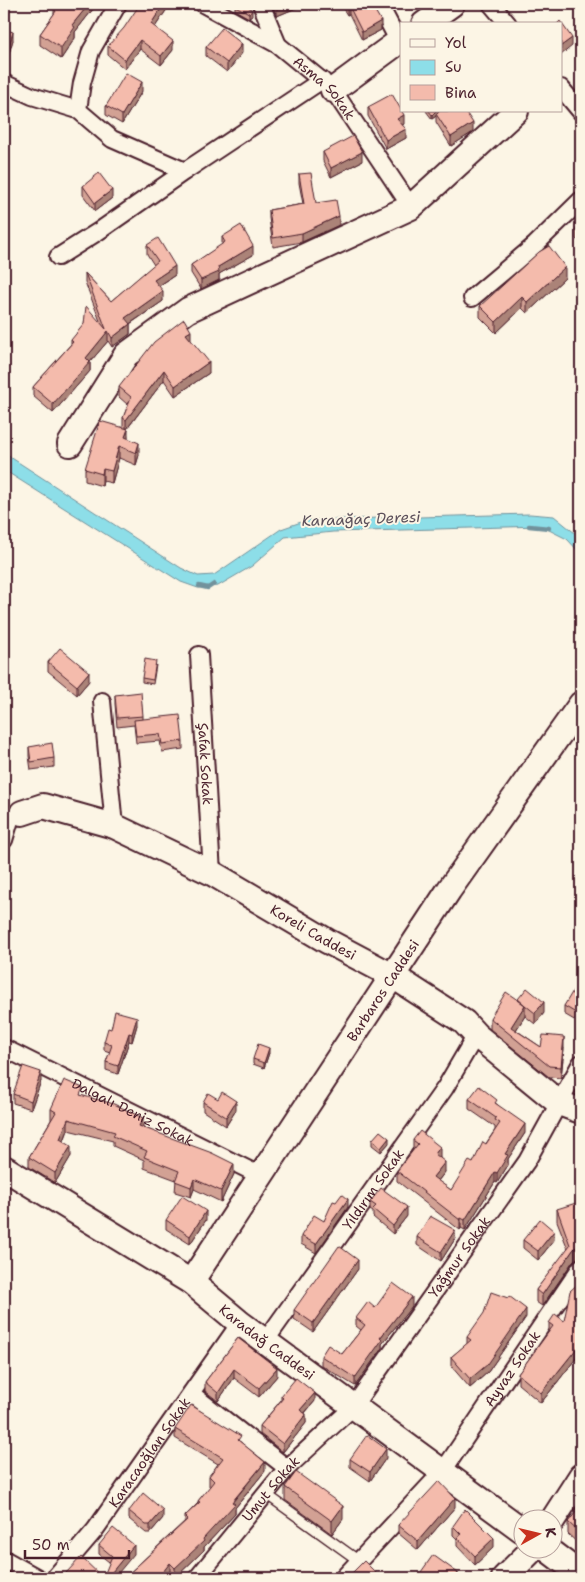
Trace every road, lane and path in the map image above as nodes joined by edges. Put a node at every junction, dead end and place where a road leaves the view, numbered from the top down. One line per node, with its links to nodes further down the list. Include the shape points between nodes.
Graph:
1 (118, 4): 14 (street, via 91,51)
2 (203, 4): 10 (street, Asma Sokak)
3 (262, 4): 10 (street)
4 (380, 4): 9 (street)
5 (452, 4): 7 (street)
6 (491, 4): 8 (street)
7 (427, 22)
8 (506, 22)
9 (400, 41): 12 (street)
10 (278, 45): 12 (street, Asma Sokak)
11 (4, 84): 14 (street)
12 (328, 85): 17 (street); 19 (street, Asma Sokak)
13 (562, 89): 16 (street)
14 (78, 110): 17 (street, via 112,139)
15 (515, 112): 19 (street)
16 (581, 112)
17 (185, 171): 20 (street)
18 (581, 200): 21 (street, via 535,245)
19 (411, 207): 22 (street, via 188,310 126,355)
20 (58, 257)
21 (472, 298)
22 (70, 444)
23 (199, 655): 29 (street, Şafak Sokak)
24 (102, 701): 27 (street)
25 (581, 704): 30 (street, Barbaros Caddesi, via 449,890)
26 (22, 813): 27 (street, Koreli Caddesi, via 43,806); 28 (street, via 11,817)
27 (114, 826): 29 (street, Koreli Caddesi)
28 (4, 840)
29 (212, 874): 30 (street, Koreli Caddesi)
30 (393, 976): 31 (street, Koreli Caddesi, via 464,1022); 37 (street, Barbaros Caddesi)
31 (476, 1036): 34 (street, Koreli Caddesi); 41 (street, Yıldırım Sokak, via 445,1088)
32 (4, 1048): 37 (street, Dalgalı Deniz Sokak)
33 (581, 1063): 34 (street, Yağmur Sokak)
34 (559, 1103): 35 (street, Koreli Caddesi); 43 (street, Yağmur Sokak, via 527,1162)
35 (581, 1111)
36 (4, 1168): 39 (street, Karadağ Caddesi)
37 (261, 1176): 39 (street, Barbaros Caddesi)
38 (581, 1267): 45 (street, Ayvaz Sokak)
39 (190, 1282): 40 (street, Karadağ Caddesi)
40 (240, 1323): 41 (street, Karadağ Caddesi); 42 (street, Karacaoğlan Sokak)
41 (266, 1340): 43 (street, Karadağ Caddesi)
42 (192, 1394): 44 (street); 56 (street, Karacaoğlan Sokak, via 95,1530)
43 (353, 1407): 44 (street, Umut Sokak); 45 (street, Karadağ Caddesi)
44 (287, 1468): 47 (street, Umut Sokak)
45 (443, 1470): 49 (street, Karadağ Caddesi); 53 (street, Ayvaz Sokak)
46 (581, 1476): 48 (street)
47 (266, 1494): 53 (lane); 57 (street, Umut Sokak)
48 (559, 1510)
49 (512, 1522)
50 (4, 1559): 55 (street)
51 (522, 1560): 59 (street)
52 (561, 1560): 54 (street)
53 (359, 1562): 58 (street, Ayvaz Sokak)
54 (581, 1575)
55 (38, 1578)
56 (54, 1578)
57 (197, 1578)
58 (344, 1578)
59 (504, 1578)

